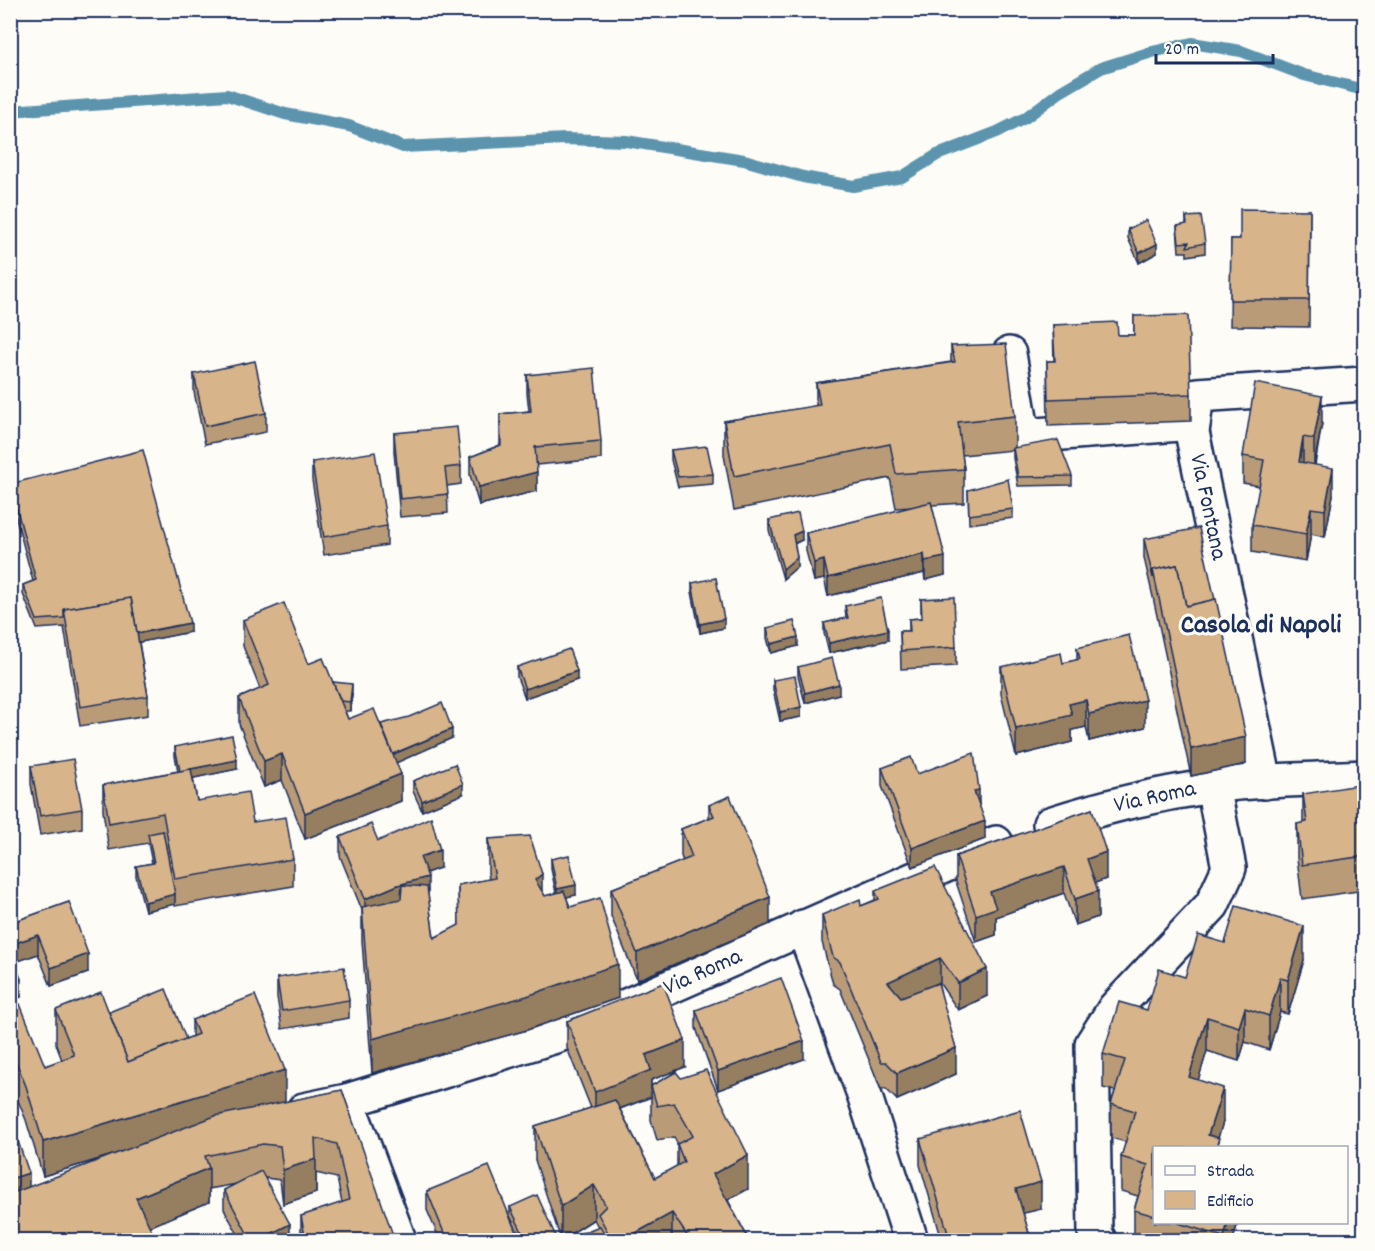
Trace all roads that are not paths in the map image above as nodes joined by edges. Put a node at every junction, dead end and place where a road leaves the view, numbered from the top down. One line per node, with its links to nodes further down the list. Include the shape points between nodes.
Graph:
1 (1009, 354): 3 (street, via 1023,436)
2 (1365, 384): 3 (street, Via Fontana, via 1197,395)
3 (1193, 423): 5 (street, Via Fontana)
4 (1365, 777): 5 (street, Via Roma)
5 (1265, 782): 6 (street, Via Roma)
6 (1213, 786): 7 (street, Via Roma, via 1073,817 988,846); 12 (street, via 1229,868 1212,905 1115,1008 1092,1044 1095,1233)
7 (803, 927): 8 (street, Via Roma, via 565,1033); 11 (street, via 865,1097)
8 (347, 1101): 9 (street, Via Roma); 10 (street)
9 (279, 1116)
10 (399, 1240)
11 (911, 1240)
12 (1099, 1240)

